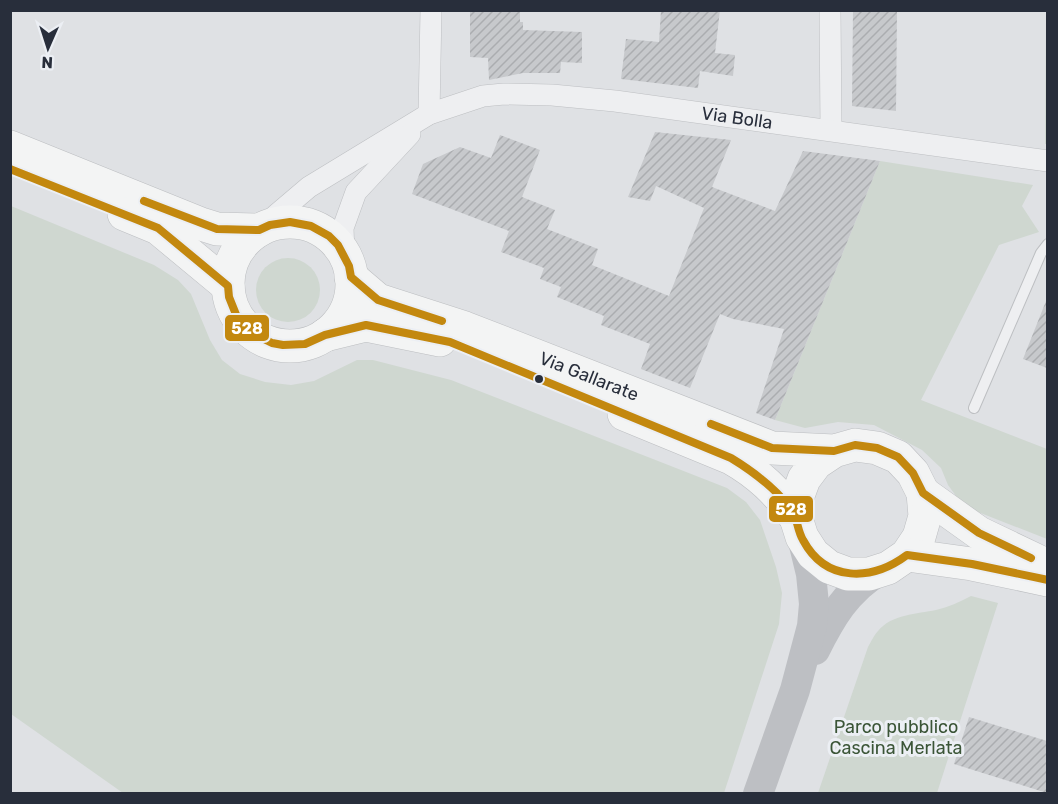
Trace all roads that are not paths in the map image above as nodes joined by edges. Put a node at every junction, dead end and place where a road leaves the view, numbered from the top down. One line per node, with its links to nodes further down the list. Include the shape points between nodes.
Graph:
1 (431, 10): 3 (street)
2 (830, 10): 4 (street)
3 (429, 114): 4 (street, Via Bolla, via 483,96 552,95); 8 (street, Via Bolla, via 309,187); 10 (street, Via Bolla, via 356,192 342,228)
4 (831, 130): 6 (street, Via Bolla)
5 (10, 147): 8 (main road, Via Gallarate, via 201,224 217,229)
6 (1047, 161)
7 (10, 169): 11 (main road, via 158,228)
8 (264, 228): 10 (main road, Via Gallarate, via 291,222 311,226 329,236); 11 (main road, Via Gallarate, via 246,240 236,254 229,269)
9 (1047, 244): 13 (lane)
10 (348, 266): 12 (main road, Via Gallarate, via 351,288 346,309); 14 (main road, Via Gallarate, via 378,300 465,328 772,448)
11 (228, 286): 12 (main road, Via Gallarate, via 237,317 262,339 294,346)
12 (325, 335): 16 (main road, Via Gallarate, via 366,325 450,342 731,458 761,477 784,501)
13 (974, 408)
14 (834, 452): 15 (main road, Via Gallarate, via 855,446 888,452 913,473); 16 (main road, Via Gallarate, via 816,462 804,479 797,498)
15 (923, 493): 17 (main road, via 925,516 919,537); 18 (main road, Via Gallarate, via 979,533)
16 (799, 528): 19 (main road, Via Gallarate, via 813,554 829,567 848,574); 21 (street, via 811,574 814,608)
17 (907, 555): 19 (main road, Via Gallarate); 20 (main road)
18 (1047, 566)
19 (879, 571): 21 (street, via 863,581 835,612)
20 (1047, 580)
21 (795, 690): 22 (street)
22 (758, 794)

